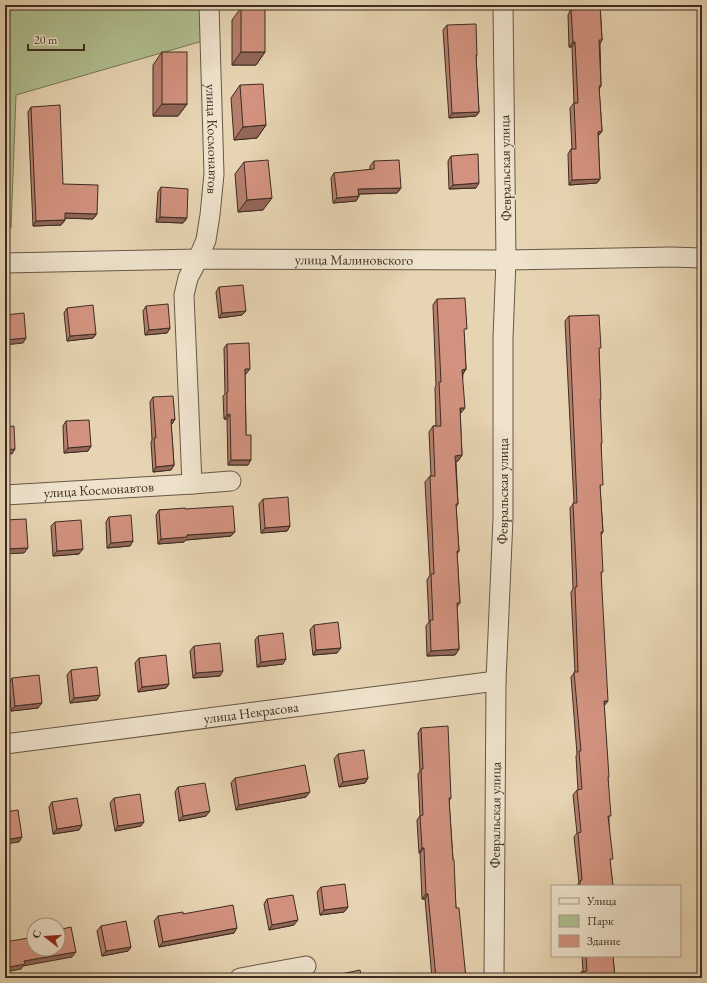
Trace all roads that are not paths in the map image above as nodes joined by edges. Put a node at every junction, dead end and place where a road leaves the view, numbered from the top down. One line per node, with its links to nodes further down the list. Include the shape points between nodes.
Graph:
1 (209, 5): 4 (street, улица Космонавтов, via 214,174 206,240)
2 (503, 5): 5 (street, Февральская улица)
3 (702, 258): 5 (street, улица Малиновского)
4 (198, 259): 5 (street, улица Малиновского); 6 (street, улица Малиновского); 8 (street, улица Космонавтов, via 188,278 184,295)
5 (506, 260): 10 (street, Февральская улица, via 503,338 503,518)
6 (5, 263)
7 (231, 481): 8 (street, улица Космонавтов)
8 (192, 484): 9 (street, улица Космонавтов)
9 (5, 495)
10 (496, 681): 11 (street, улица Некрасова); 15 (street, Февральская улица)
11 (5, 744)
12 (306, 966): 13 (street)
13 (260, 976): 14 (street)
14 (240, 978)
15 (494, 978)

